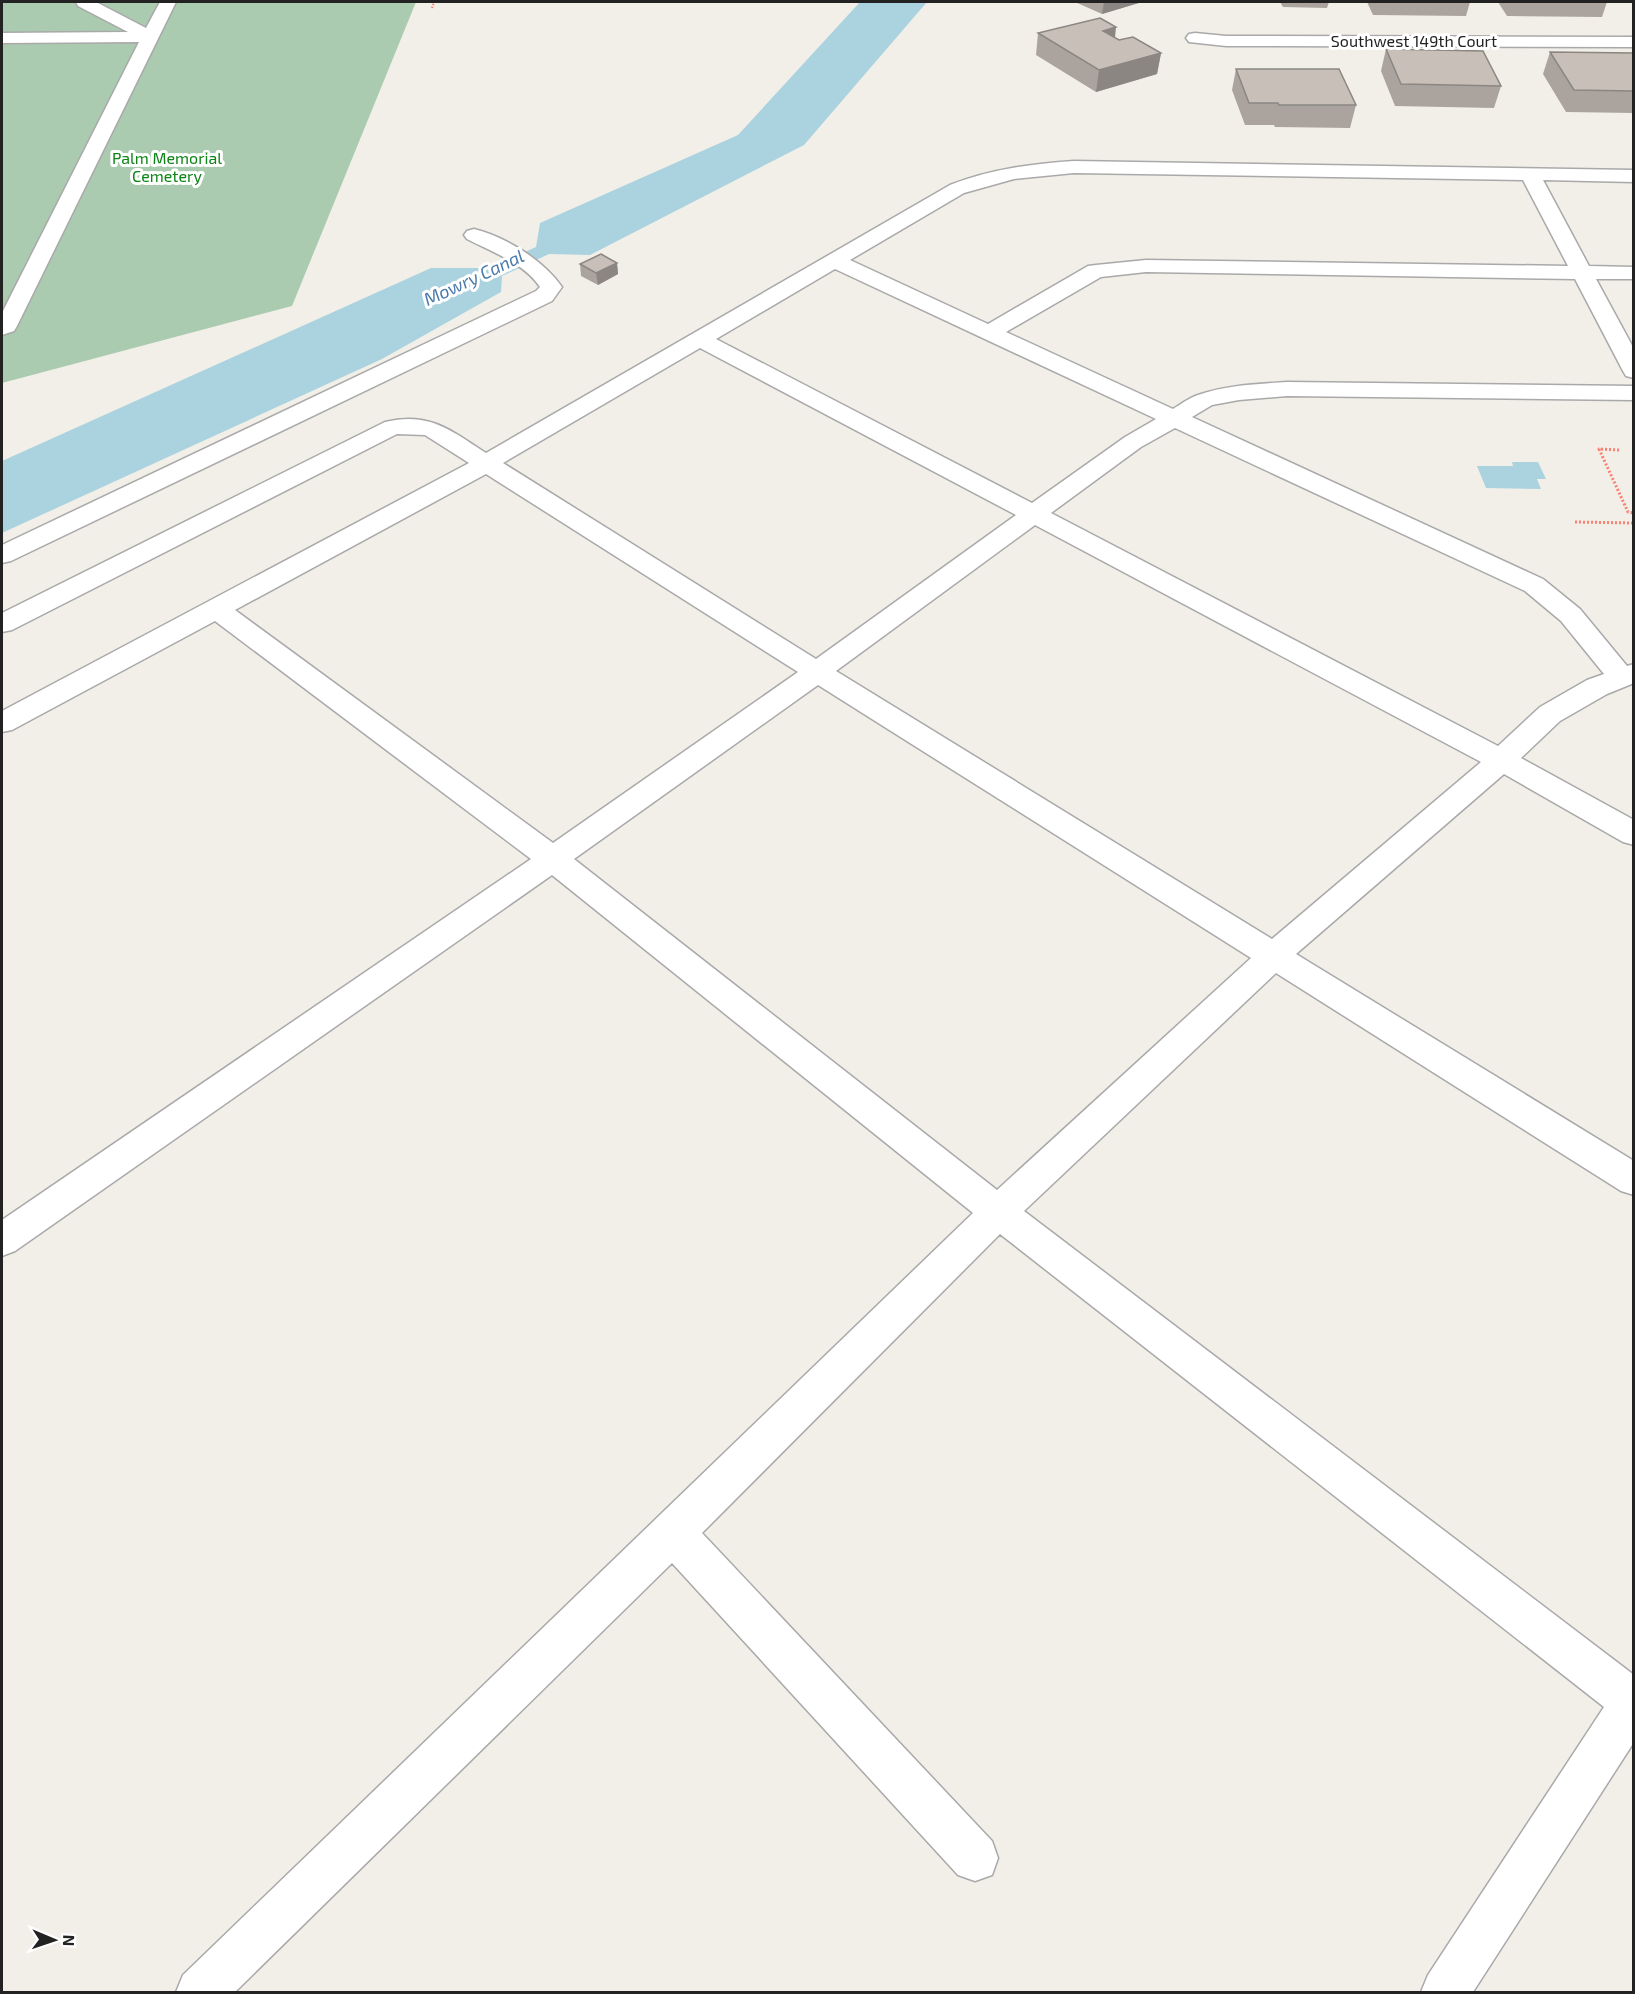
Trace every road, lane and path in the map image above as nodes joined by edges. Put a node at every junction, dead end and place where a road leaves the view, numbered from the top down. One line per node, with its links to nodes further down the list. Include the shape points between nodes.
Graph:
1 (84, 2): 5 (street)
2 (168, 2): 5 (street)
3 (434, 2): 4 (path)
4 (432, 8)
5 (151, 37): 6 (street); 15 (street)
6 (2, 38)
7 (1195, 38): 8 (street, Southwest 149th Court)
8 (1634, 42)
9 (1530, 174): 10 (street); 12 (street, via 1074,167 1030,170 988,177 957,189); 13 (street)
10 (1634, 176)
11 (474, 236): 27 (street, via 545,276 551,287 544,296)
12 (834, 261): 16 (street); 17 (street)
13 (1582, 273): 14 (street); 16 (street, via 1112,268 1084,277); 18 (street)
14 (1634, 273)
15 (2, 328)
16 (990, 332): 20 (street)
17 (701, 340): 22 (street); 24 (street)
18 (1634, 370)
19 (1634, 393): 20 (street, via 1279,389 1205,400)
20 (1172, 418): 24 (street); 31 (street, via 1534,585 1570,614)
21 (1619, 450): 23 (path, via 1599,449 1628,512)
22 (485, 464): 28 (street); 29 (street, via 430,428 393,427); 30 (street)
23 (1634, 513)
24 (1034, 514): 30 (street); 33 (street)
25 (1575, 522): 26 (path)
26 (1634, 523)
27 (2, 555)
28 (216, 609): 32 (street); 35 (street)
29 (2, 624)
30 (817, 672): 35 (street); 36 (street)
31 (1627, 675): 33 (street, via 1572,699 1550,714)
32 (2, 723)
33 (1502, 760): 34 (street); 36 (street)
34 (1634, 834)
35 (552, 859): 38 (street); 39 (street)
36 (1275, 956): 37 (street); 38 (street)
37 (1634, 1180)
38 (998, 1212): 40 (street); 41 (street)
39 (2, 1240)
40 (673, 1533): 42 (street); 43 (street)
41 (1633, 1703): 44 (street)
42 (975, 1858)
43 (200, 1992)
44 (1445, 1992)

